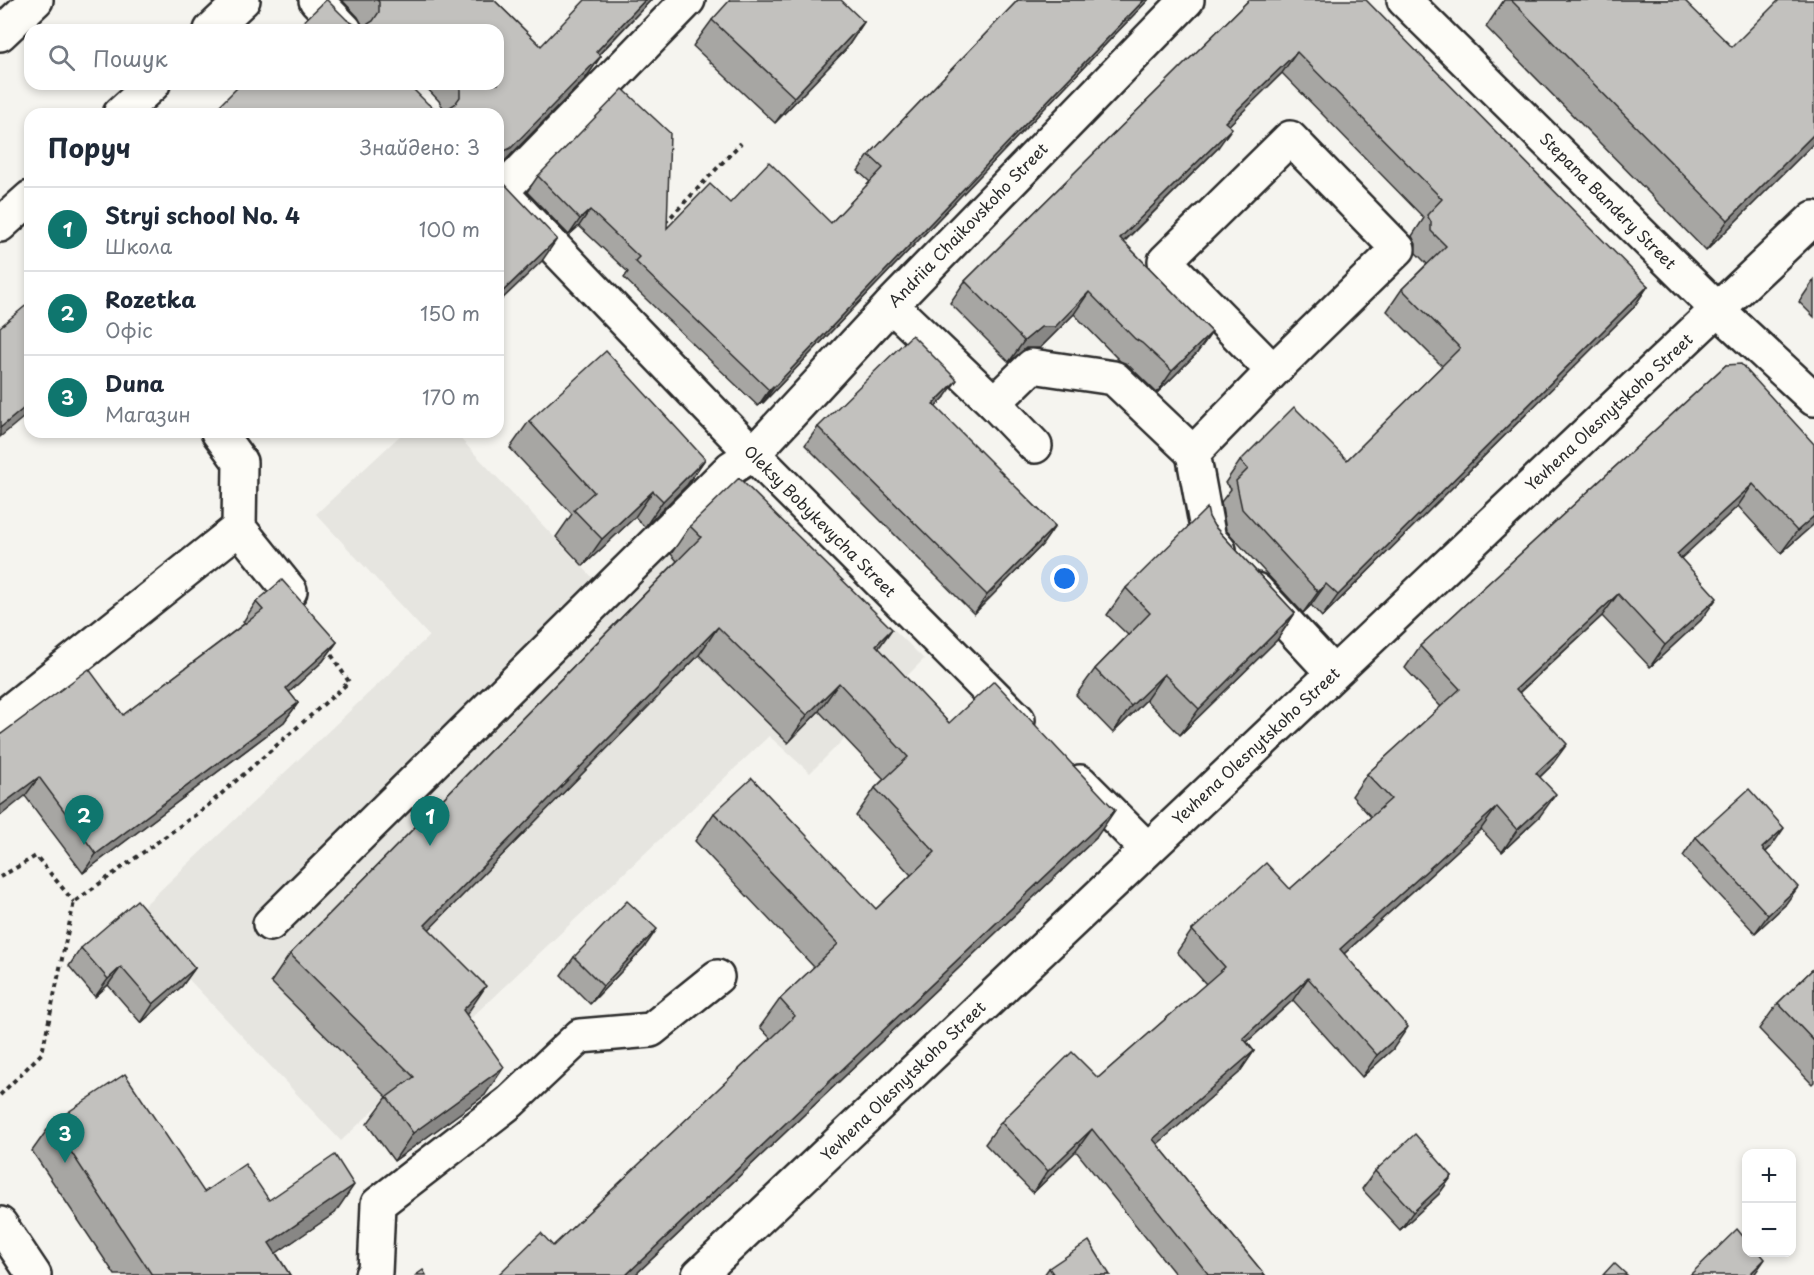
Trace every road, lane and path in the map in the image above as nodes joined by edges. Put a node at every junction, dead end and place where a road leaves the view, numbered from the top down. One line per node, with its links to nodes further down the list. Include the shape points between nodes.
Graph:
1 (36, 0): 9 (street)
2 (243, 0): 7 (street)
3 (316, 0): 8 (street)
4 (688, 0): 13 (street)
5 (1187, 0): 17 (street, Andriia Chaikovskoho Street)
6 (1404, 0): 18 (street, Stepana Bandery Street)
7 (217, 24)
8 (339, 24)
9 (0, 34)
10 (146, 90): 11 (street)
11 (127, 108)
12 (741, 143): 16 (path)
13 (504, 187)
14 (504, 195): 25 (street, Oleksy Bobykevycha Street)
15 (1814, 218): 18 (street, Yevhena Olesnytskoho Street)
16 (662, 226)
17 (891, 305): 21 (street); 25 (street, Andriia Chaikovskoho Street)
18 (1717, 309): 20 (street, Stepana Bandery Street); 29 (street, Yevhena Olesnytskoho Street)
19 (1273, 371): 19 (street, via 1165,261 1290,138 1398,249); 24 (street)
20 (1814, 399)
21 (994, 403): 23 (street); 24 (street, via 1032,366 1114,378)
22 (222, 438): 26 (street, via 240,462)
23 (1035, 446)
24 (1193, 453): 29 (street, via 1209,539)
25 (753, 454): 31 (street, Oleksy Bobykevycha Street); 36 (street, Andriia Chaikovskoho Street, via 731,468)
26 (239, 528): 27 (street); 30 (street)
27 (290, 591)
28 (326, 646): 35 (path, via 350,682 205,808)
29 (1333, 673): 33 (street, Yevhena Olesnytskoho Street)
30 (0, 718)
31 (1038, 740)
32 (1063, 765): 33 (street)
33 (1147, 849): 42 (street, Yevhena Olesnytskoho Street)
34 (0, 877): 35 (path, via 36,856)
35 (74, 902): 38 (path, via 42,1053)
36 (270, 924)
37 (717, 977): 41 (street, via 651,1030 580,1036 510,1102 378,1204)
38 (0, 1095)
39 (0, 1224): 40 (street)
40 (34, 1275)
41 (372, 1275)
42 (699, 1275)

